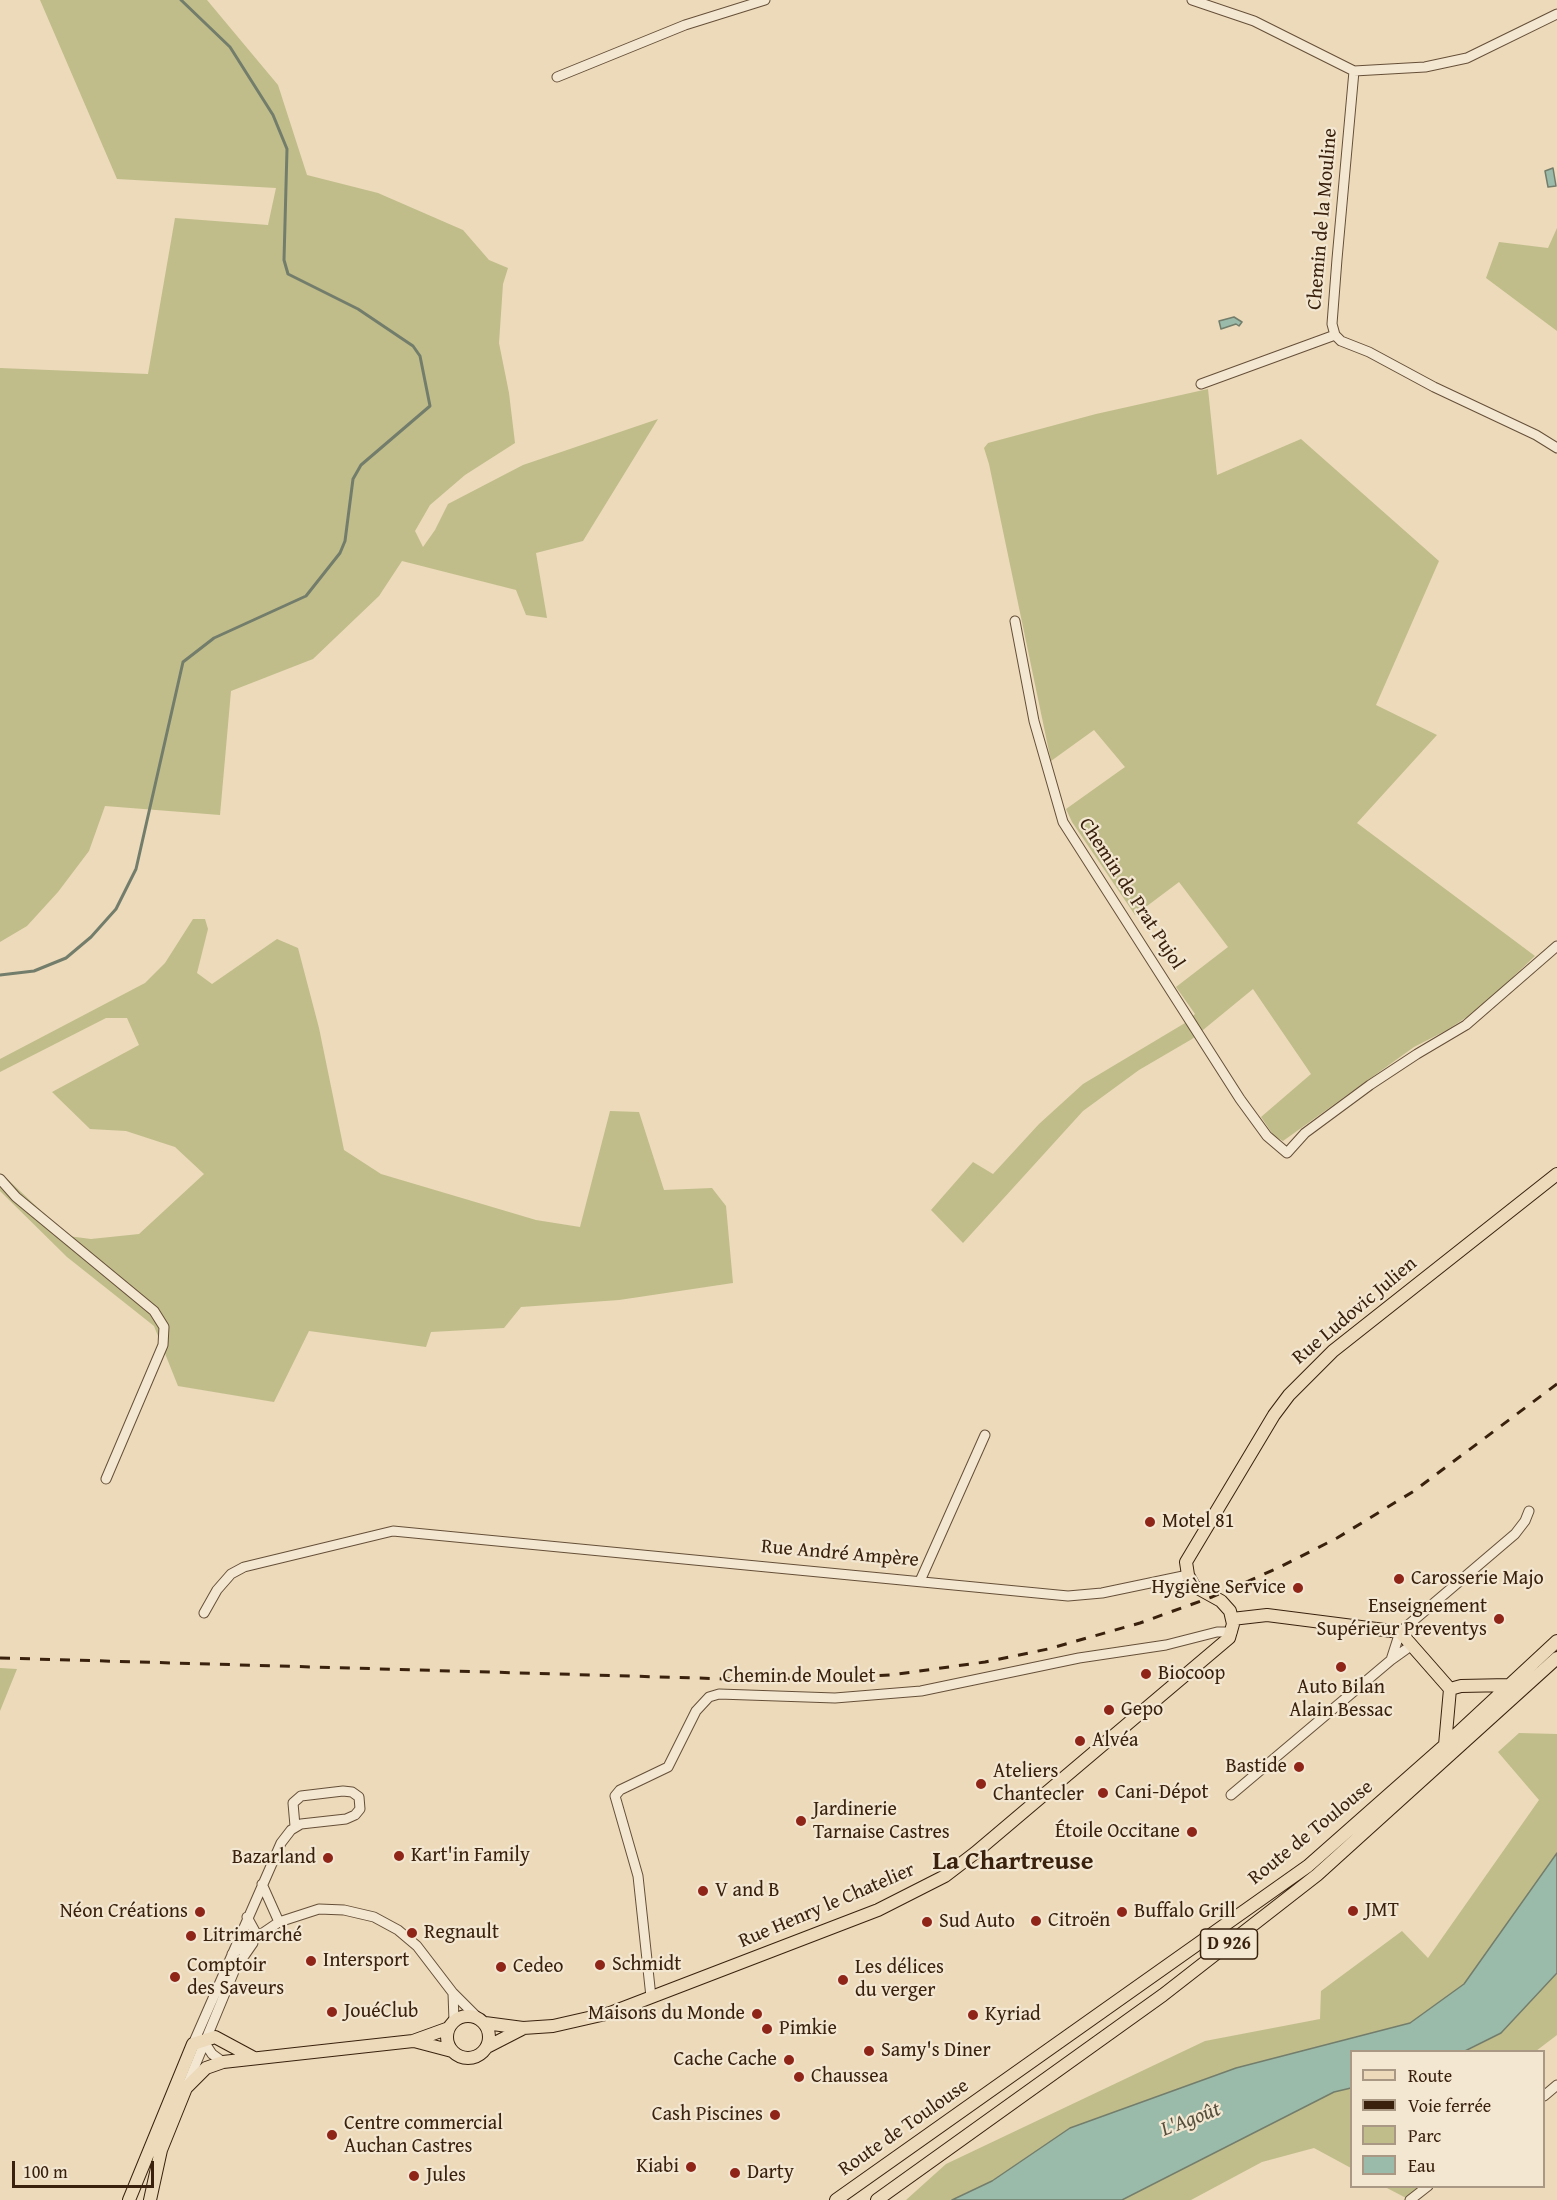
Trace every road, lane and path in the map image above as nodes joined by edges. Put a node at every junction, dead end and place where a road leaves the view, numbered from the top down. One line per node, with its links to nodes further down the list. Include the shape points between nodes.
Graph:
1 (765, 0): 6 (street, via 715,14)
2 (1192, 0): 3 (street)
3 (1204, 1): 5 (street, via 1254,21)
4 (1557, 14): 5 (street, via 1467,58 1425,67)
5 (1354, 71): 7 (street, Chemin de la Mouline, via 1334,291)
6 (557, 77)
7 (1335, 335): 8 (street); 9 (street, Chemin de la Mouline)
8 (1201, 384)
9 (1557, 448)
10 (1015, 621): 11 (street, Chemin de Prat Pujol, via 1041,749 1063,822 1240,1099 1268,1136 1287,1153 1305,1133 1380,1078 1466,1025)
11 (1557, 946)
12 (1557, 1174): 17 (main road, Rue Ludovic Julien, via 1304,1378 1274,1415 1190,1552 1186,1562)
13 (0, 1179): 15 (street, via 16,1197 154,1311 164,1327 163,1345)
14 (985, 1435): 18 (street)
15 (106, 1479)
16 (1529, 1511): 21 (street, via 1515,1534)
17 (1188, 1575): 18 (street, Rue André Ampère, via 1076,1595); 20 (main road, via 1197,1589 1224,1604)
18 (920, 1581): 19 (street, Rue André Ampère, via 393,1531 244,1567 231,1574 217,1590)
19 (204, 1613)
20 (1232, 1626): 21 (main road, via 1267,1614); 37 (main road, Rue Henry le Chatelier, via 1222,1647 945,1876 878,1910); 37 (street, Chemin de Moulet, via 1166,1645 1079,1658 921,1691 835,1698 719,1694 709,1697 696,1711 668,1767 625,1787 615,1796 638,1876)
21 (1400, 1632): 23 (main road); 25 (street)
22 (1557, 1641): 26 (main road, Route de Toulouse / D 926)
23 (1412, 1646): 25 (street); 27 (main road)
24 (1557, 1659): 56 (main road, Route de Toulouse / D 926, via 1317,1875 1163,1995)
25 (1390, 1660): 29 (street)
26 (1509, 1685): 27 (main road); 28 (main road, Route de Toulouse / D 926)
27 (1450, 1689): 28 (main road)
28 (1445, 1745): 55 (main road, Route de Toulouse / D 926, via 1308,1866)
29 (1232, 1795)
30 (295, 1826): 30 (street, via 351,1817 360,1809 359,1797 344,1791 301,1796 293,1803); 31 (street, via 275,1851)
31 (262, 1884): 32 (street); 33 (street)
32 (247, 1917): 34 (street); 35 (street)
33 (279, 1922): 34 (street); 36 (street, via 320,1909 374,1917 417,1946)
34 (258, 1937): 35 (street); 38 (street, via 235,1969)
35 (231, 1955): 42 (street)
36 (453, 1993): 39 (street); 40 (street)
37 (651, 1997): 41 (main road, Rue Henry le Chatelier, via 583,2020)
38 (214, 2020): 42 (street); 43 (street)
39 (481, 2020): 40 (main road, via 465,2016); 41 (main road, Rue Henry le Chatelier); 45 (main road, via 490,2036)
40 (452, 2024): 44 (main road); 46 (main road, via 447,2040)
41 (523, 2028): 45 (main road, Rue Henry le Chatelier)
42 (201, 2038): 43 (main road); 48 (street); 50 (street); 53 (main road)
43 (221, 2039): 47 (main road)
44 (412, 2041): 46 (main road); 47 (main road)
45 (487, 2047): 46 (main road, via 481,2055 470,2059)
46 (452, 2051)
47 (255, 2058): 48 (main road)
48 (223, 2062): 50 (main road, via 202,2071)
49 (1557, 2085): 51 (street)
50 (186, 2088): 54 (main road, via 161,2150)
51 (1545, 2095)
52 (1427, 2188): 57 (street)
53 (129, 2200)
54 (150, 2200)
55 (836, 2200)
56 (877, 2200)
57 (1410, 2200)

